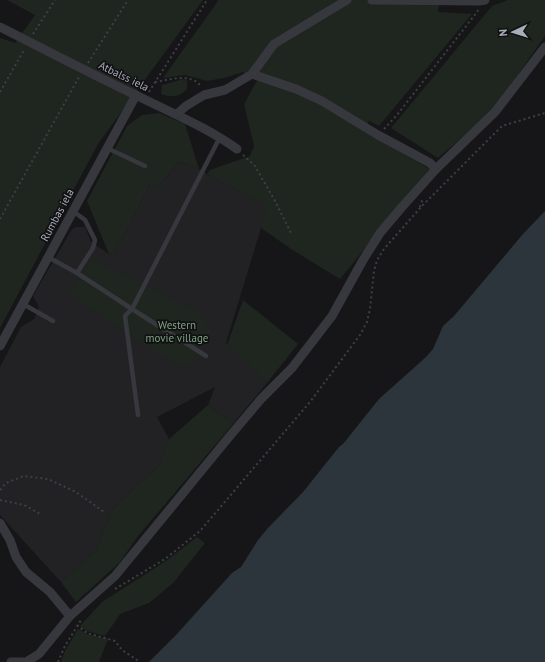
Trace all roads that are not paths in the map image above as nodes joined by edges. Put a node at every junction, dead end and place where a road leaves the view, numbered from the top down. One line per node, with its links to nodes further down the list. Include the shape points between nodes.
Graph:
1 (347, 0): 6 (street, via 274,44)
2 (372, 0): 3 (street)
3 (482, 1)
4 (0, 27): 7 (street, Atbalss iela)
5 (545, 47): 13 (street, via 495,112)
6 (252, 74): 8 (street, via 225,90 204,95); 13 (street, via 322,101)
7 (140, 97): 8 (street, Atbalss iela); 10 (street, Rumbas iela)
8 (177, 114): 9 (street, Atbalss iela)
9 (220, 137): 11 (street, Atbalss iela); 18 (lane)
10 (107, 148): 12 (lane); 14 (street, Rumbas iela)
11 (237, 149)
12 (145, 166)
13 (436, 168): 24 (street, via 380,233 332,316 292,368 256,405 115,576)
14 (73, 211): 15 (street, Rumbas iela); 16 (lane, via 85,220 95,240)
15 (48, 257): 16 (lane); 17 (street, Rumbas iela)
16 (77, 273): 18 (lane)
17 (23, 304): 19 (lane); 20 (street, Rumbas iela)
18 (132, 309): 21 (lane); 22 (lane, via 125,316)
19 (53, 321)
20 (0, 346)
21 (206, 356)
22 (138, 415)
23 (0, 523): 24 (street, via 26,572 50,592)
24 (70, 616): 25 (street, via 40,654 26,662)
25 (11, 662)

